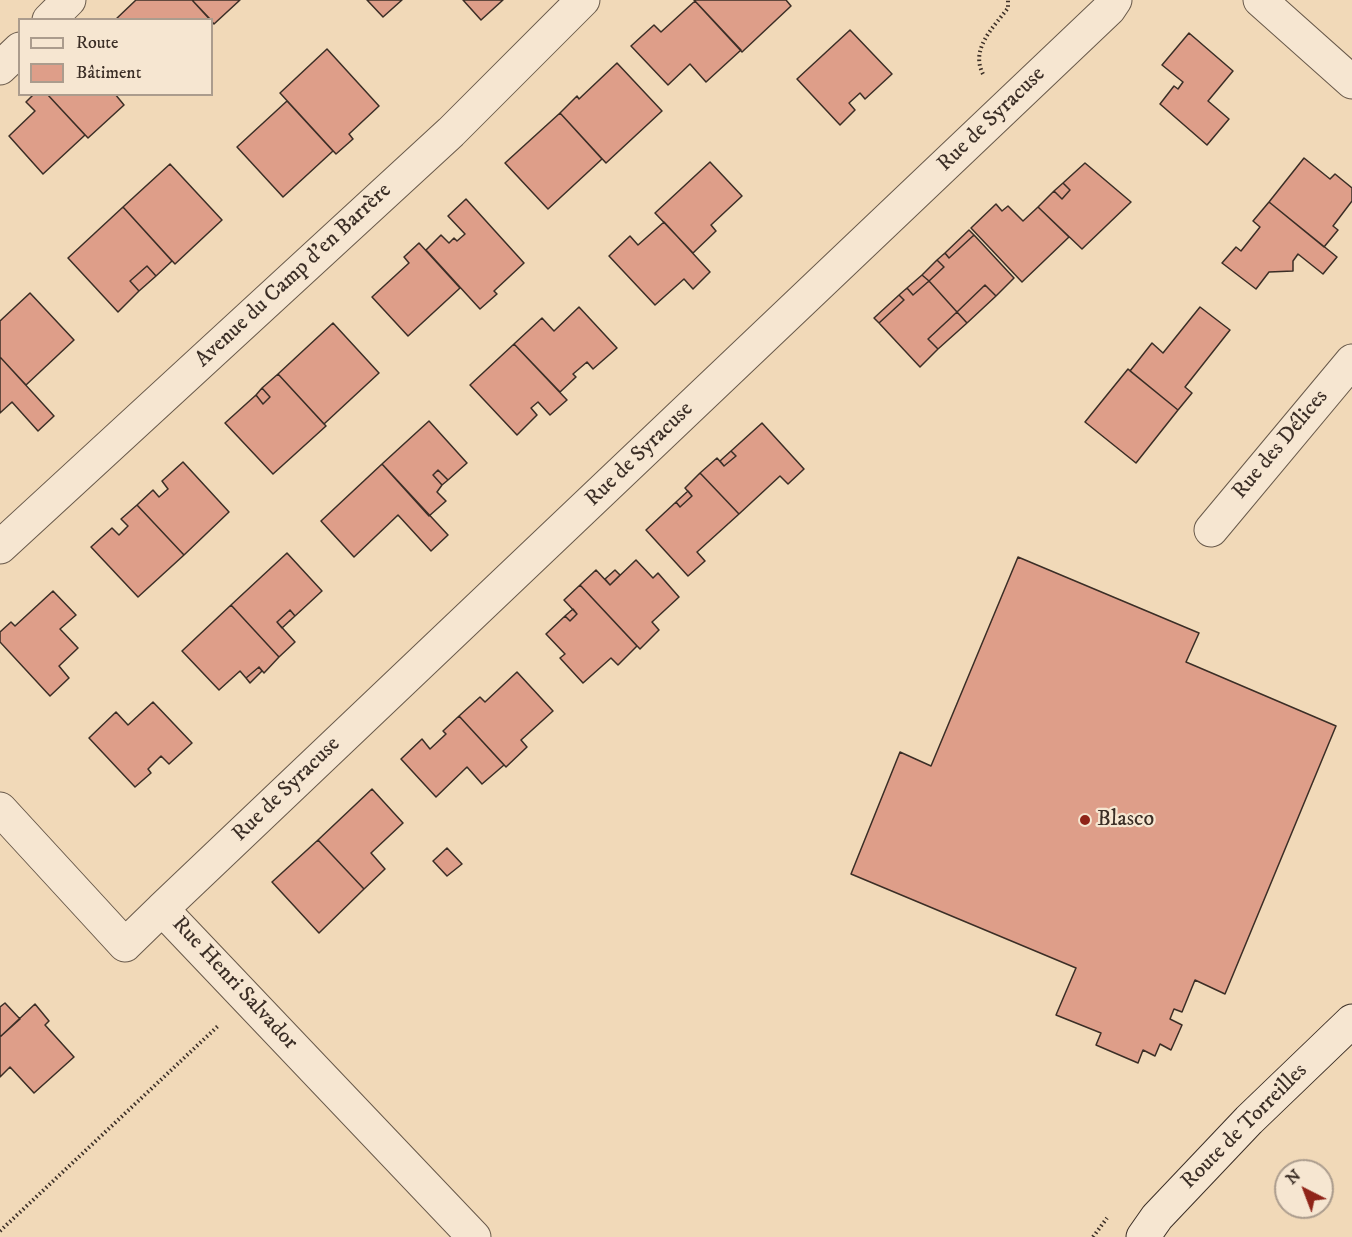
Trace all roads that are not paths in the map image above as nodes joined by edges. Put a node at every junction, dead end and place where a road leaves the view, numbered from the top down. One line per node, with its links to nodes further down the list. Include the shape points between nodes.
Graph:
1 (69, 0): 5 (street)
2 (583, 0): 11 (street, Avenue du Camp d'en Barrère, via 442,140)
3 (1115, 0): 13 (street, Rue de Syracuse)
4 (1260, 0): 8 (street)
5 (51, 18)
6 (18, 51): 7 (street)
7 (0, 68)
8 (1352, 82)
9 (1352, 361): 10 (street, Rue des Délices)
10 (1211, 530)
11 (0, 548)
12 (0, 809): 13 (street, Rue Henri Salvador, via 125,945)
13 (162, 909): 15 (street, Rue Henri Salvador)
14 (1352, 1021): 16 (street, Route de Torreilles, via 1249,1120 1157,1217)
15 (471, 1234)
16 (1143, 1237)

